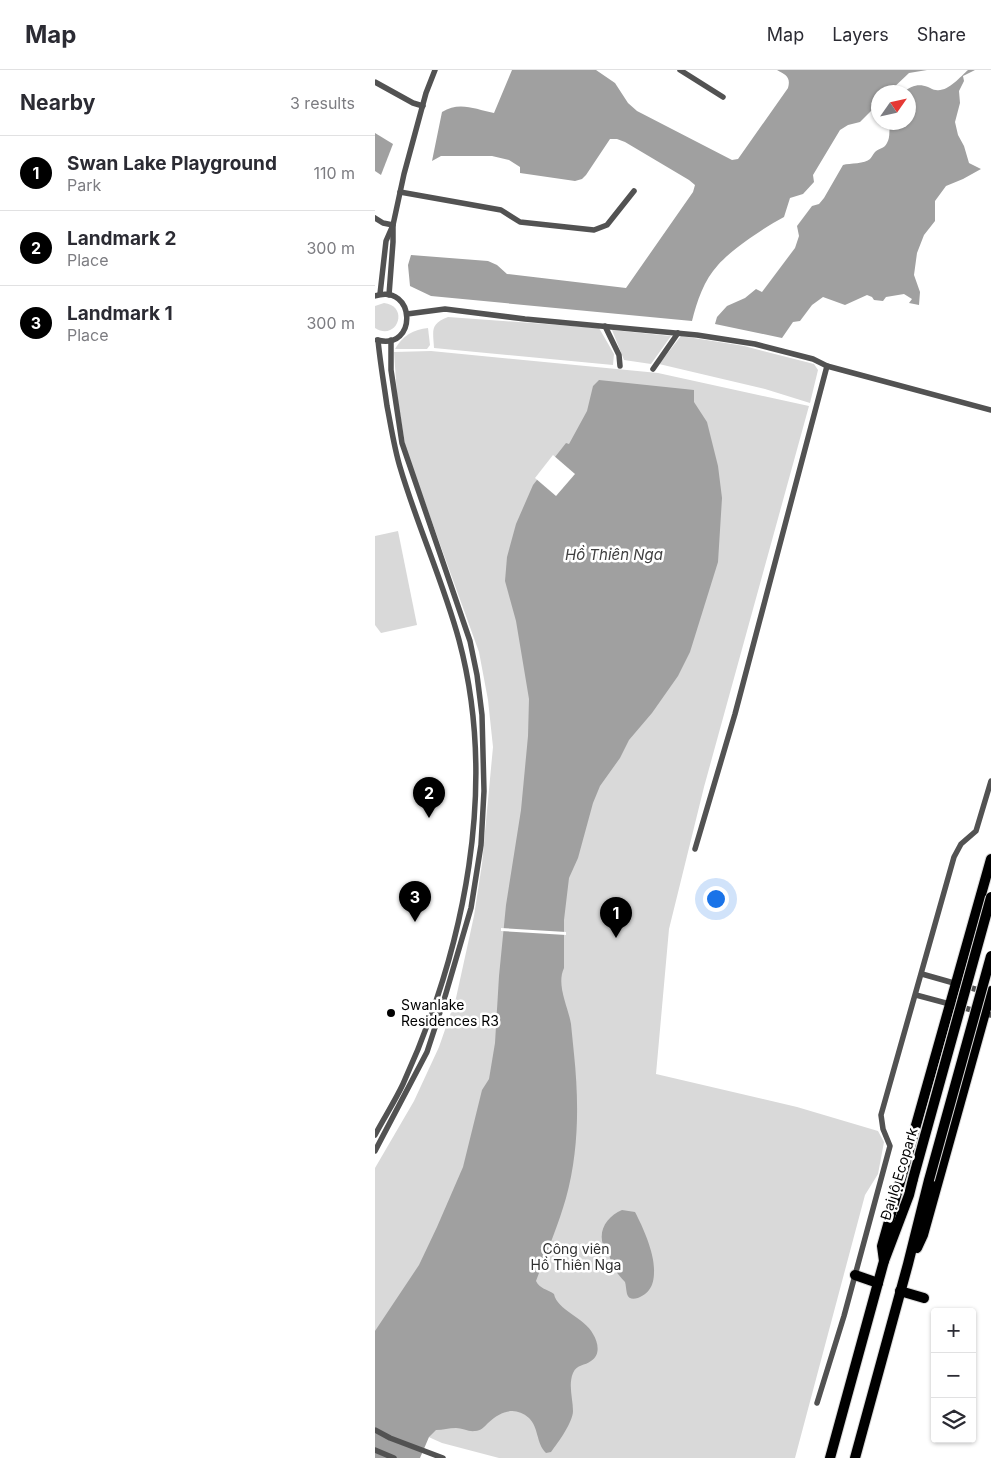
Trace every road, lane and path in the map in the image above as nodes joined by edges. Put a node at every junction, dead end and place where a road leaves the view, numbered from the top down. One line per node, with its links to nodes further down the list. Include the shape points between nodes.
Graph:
1 (435, 70): 5 (street)
2 (680, 70): 4 (street)
3 (375, 82): 5 (street)
4 (723, 97)
5 (423, 106): 7 (street)
6 (634, 190): 7 (street, via 607,225 594,230 521,222 501,210)
7 (400, 192): 9 (street)
8 (375, 218): 9 (street)
9 (393, 225): 10 (street, via 386,241); 11 (street)
10 (377, 295): 11 (street)
11 (389, 295): 12 (street, via 403,304)
12 (407, 314): 13 (street, via 445,309); 16 (street, via 405,327)
13 (605, 326): 14 (street); 17 (street, via 619,355)
14 (678, 333): 18 (street, via 755,344 813,359); 19 (street)
15 (376, 340): 16 (street); 22 (street)
16 (391, 340): 21 (street, via 391,370)
17 (620, 366)
18 (827, 366): 20 (street); 28 (street, via 735,714)
19 (653, 369)
20 (991, 410)
21 (402, 443): 22 (street); 23 (street)
22 (394, 445): 24 (street)
23 (448, 575): 24 (street); 25 (street, via 470,641)
24 (440, 578): 26 (street, via 459,640)
25 (482, 715): 26 (street); 32 (street, via 484,791 481,845)
26 (473, 716): 31 (street, via 476,790)
27 (991, 781): 34 (street, via 976,831 961,844 954,857)
28 (695, 849)
29 (991, 859): 35 (highway)
30 (991, 897): 44 (highway, Đại lộ Ecopark, bridge, via 909,1195)
31 (458, 924): 32 (street); 40 (street, via 420,1044 403,1086)
32 (466, 927): 41 (street, via 427,1052)
33 (991, 956): 45 (highway, bridge)
34 (922, 974): 35 (street); 37 (street)
35 (957, 984): 36 (street); 38 (highway)
36 (991, 993): 39 (highway)
37 (916, 994): 38 (street); 46 (street, via 881,1115 890,1146)
38 (951, 1004): 39 (street); 44 (highway, via 882,1246)
39 (988, 1014): 45 (highway, via 923,1235)
40 (381, 1125): 41 (street); 42 (street)
41 (388, 1129): 43 (street)
42 (375, 1135)
43 (375, 1151)
44 (884, 1261): 47 (highway, Đại lộ Ecopark)
45 (908, 1264): 48 (highway)
46 (855, 1276): 47 (highway); 50 (street)
47 (877, 1283): 55 (highway, Đại lộ Ecopark)
48 (901, 1292): 49 (highway); 56 (highway)
49 (924, 1298)
50 (817, 1403)
51 (375, 1430): 53 (street)
52 (375, 1450): 54 (street)
53 (440, 1457)
54 (394, 1458)
55 (830, 1458)
56 (855, 1458)

